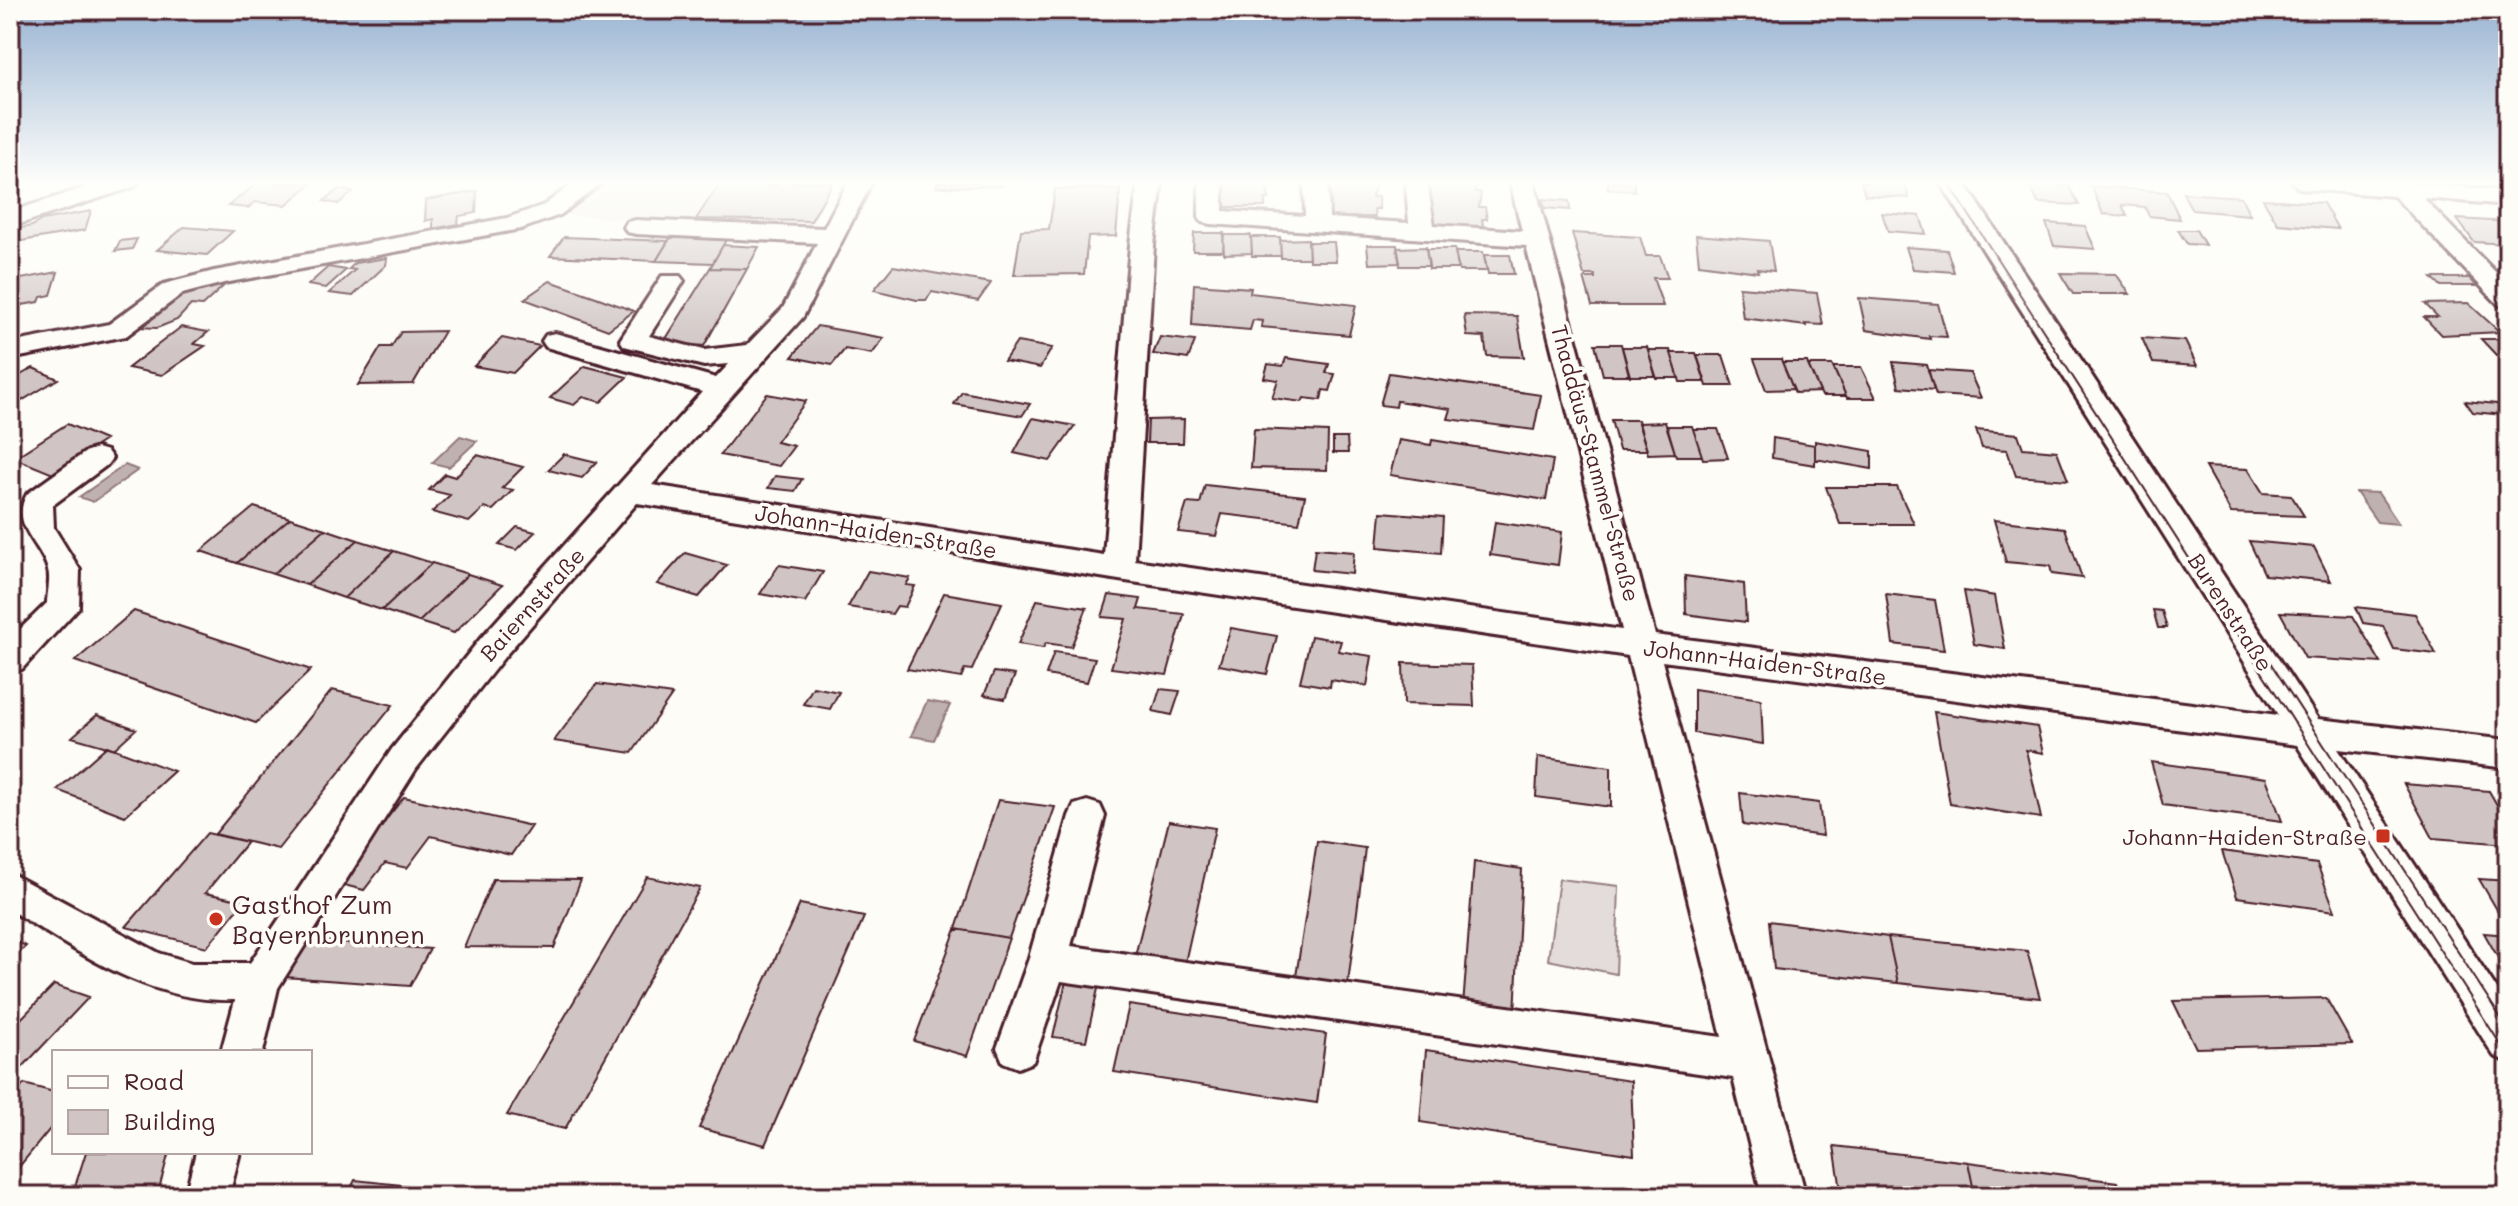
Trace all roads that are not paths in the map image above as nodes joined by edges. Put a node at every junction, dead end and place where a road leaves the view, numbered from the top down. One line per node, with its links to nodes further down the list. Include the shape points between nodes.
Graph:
1 (433, 238): 11 (street, via 173,289 117,330)
2 (832, 238): 12 (street, Baiernstraße, via 794,311)
3 (1143, 238): 16 (street)
4 (1528, 238): 7 (street)
5 (1988, 238): 19 (street, Burenstraße)
6 (2448, 238): 9 (street)
7 (1537, 239): 17 (street, Thaddäus-Stammel-Straße)
8 (671, 281): 12 (street, via 633,340 704,358)
9 (2508, 300)
10 (555, 341): 13 (street)
11 (10, 351)
12 (755, 353): 13 (street, Baiernstraße)
13 (722, 389): 15 (street, Baiernstraße)
14 (97, 458): 18 (street, via 38,501 39,529 64,570 63,607)
15 (633, 492): 16 (street, Johann-Haiden-Straße); 24 (street, Baiernstraße, via 493,647 404,759)
16 (1119, 569): 17 (street, Johann-Haiden-Straße)
17 (1644, 646): 19 (street, Johann-Haiden-Straße); 28 (street, Thaddäus-Stammel-Straße)
18 (10, 660)
19 (2308, 732): 20 (street, Johann-Haiden-Straße); 25 (street, Burenstraße)
20 (2508, 754)
21 (1087, 816): 23 (street)
22 (10, 890): 24 (street, via 163,972 194,981)
23 (1048, 961): 26 (street); 28 (street)
24 (260, 982): 27 (street, Baiernstraße)
25 (2508, 1042)
26 (1018, 1048)
27 (243, 1050)
28 (1747, 1060): 31 (street, Thaddäus-Stammel-Straße)
29 (218, 1154): 30 (street)
30 (207, 1196)
31 (1784, 1196)

